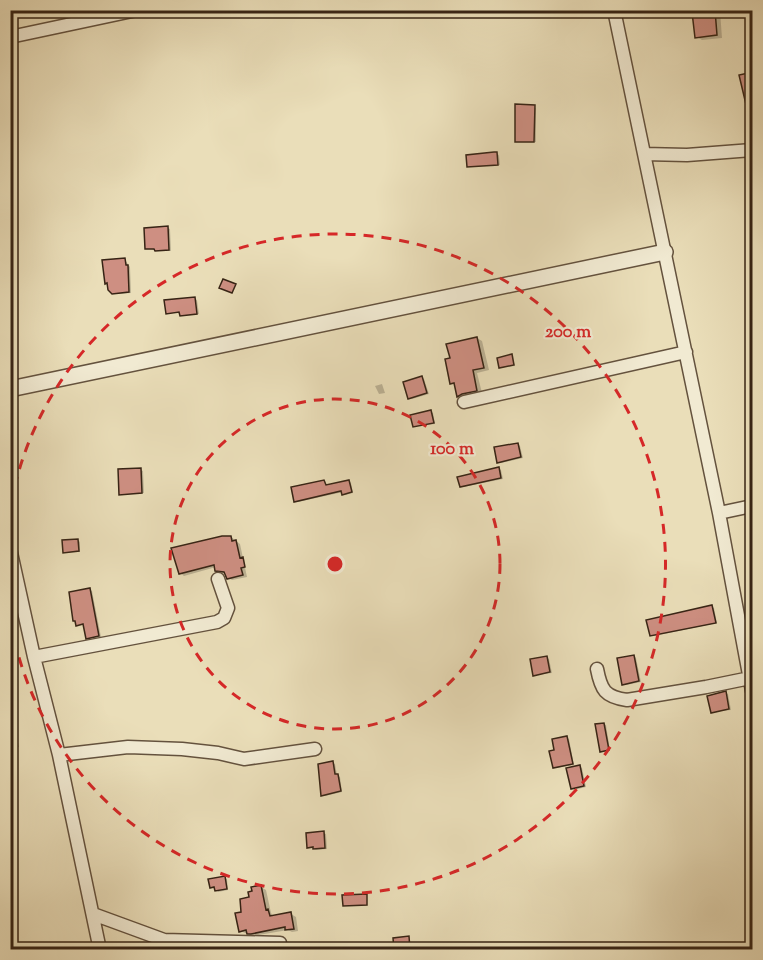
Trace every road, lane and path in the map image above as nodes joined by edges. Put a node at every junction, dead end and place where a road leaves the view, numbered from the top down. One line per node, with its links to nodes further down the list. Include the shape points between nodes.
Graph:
1 (137, 10): 3 (street)
2 (614, 10): 5 (street)
3 (10, 38)
4 (753, 150): 5 (street, via 687,155)
5 (644, 153): 6 (street)
6 (665, 252): 7 (street); 8 (street)
7 (686, 352): 9 (street); 11 (street)
8 (10, 389)
9 (464, 402)
10 (753, 506): 11 (street)
11 (719, 513): 16 (street)
12 (10, 548): 14 (street)
13 (218, 579): 14 (street, via 228,608 224,618 217,622)
14 (34, 657): 19 (street)
15 (597, 669): 16 (street, via 607,694 627,700)
16 (750, 678): 17 (street)
17 (753, 691)
18 (315, 749): 19 (street, via 250,759 182,749 128,747)
19 (59, 755): 20 (street)
20 (93, 914): 21 (street, via 164,940); 22 (street)
21 (280, 943)
22 (100, 950)

